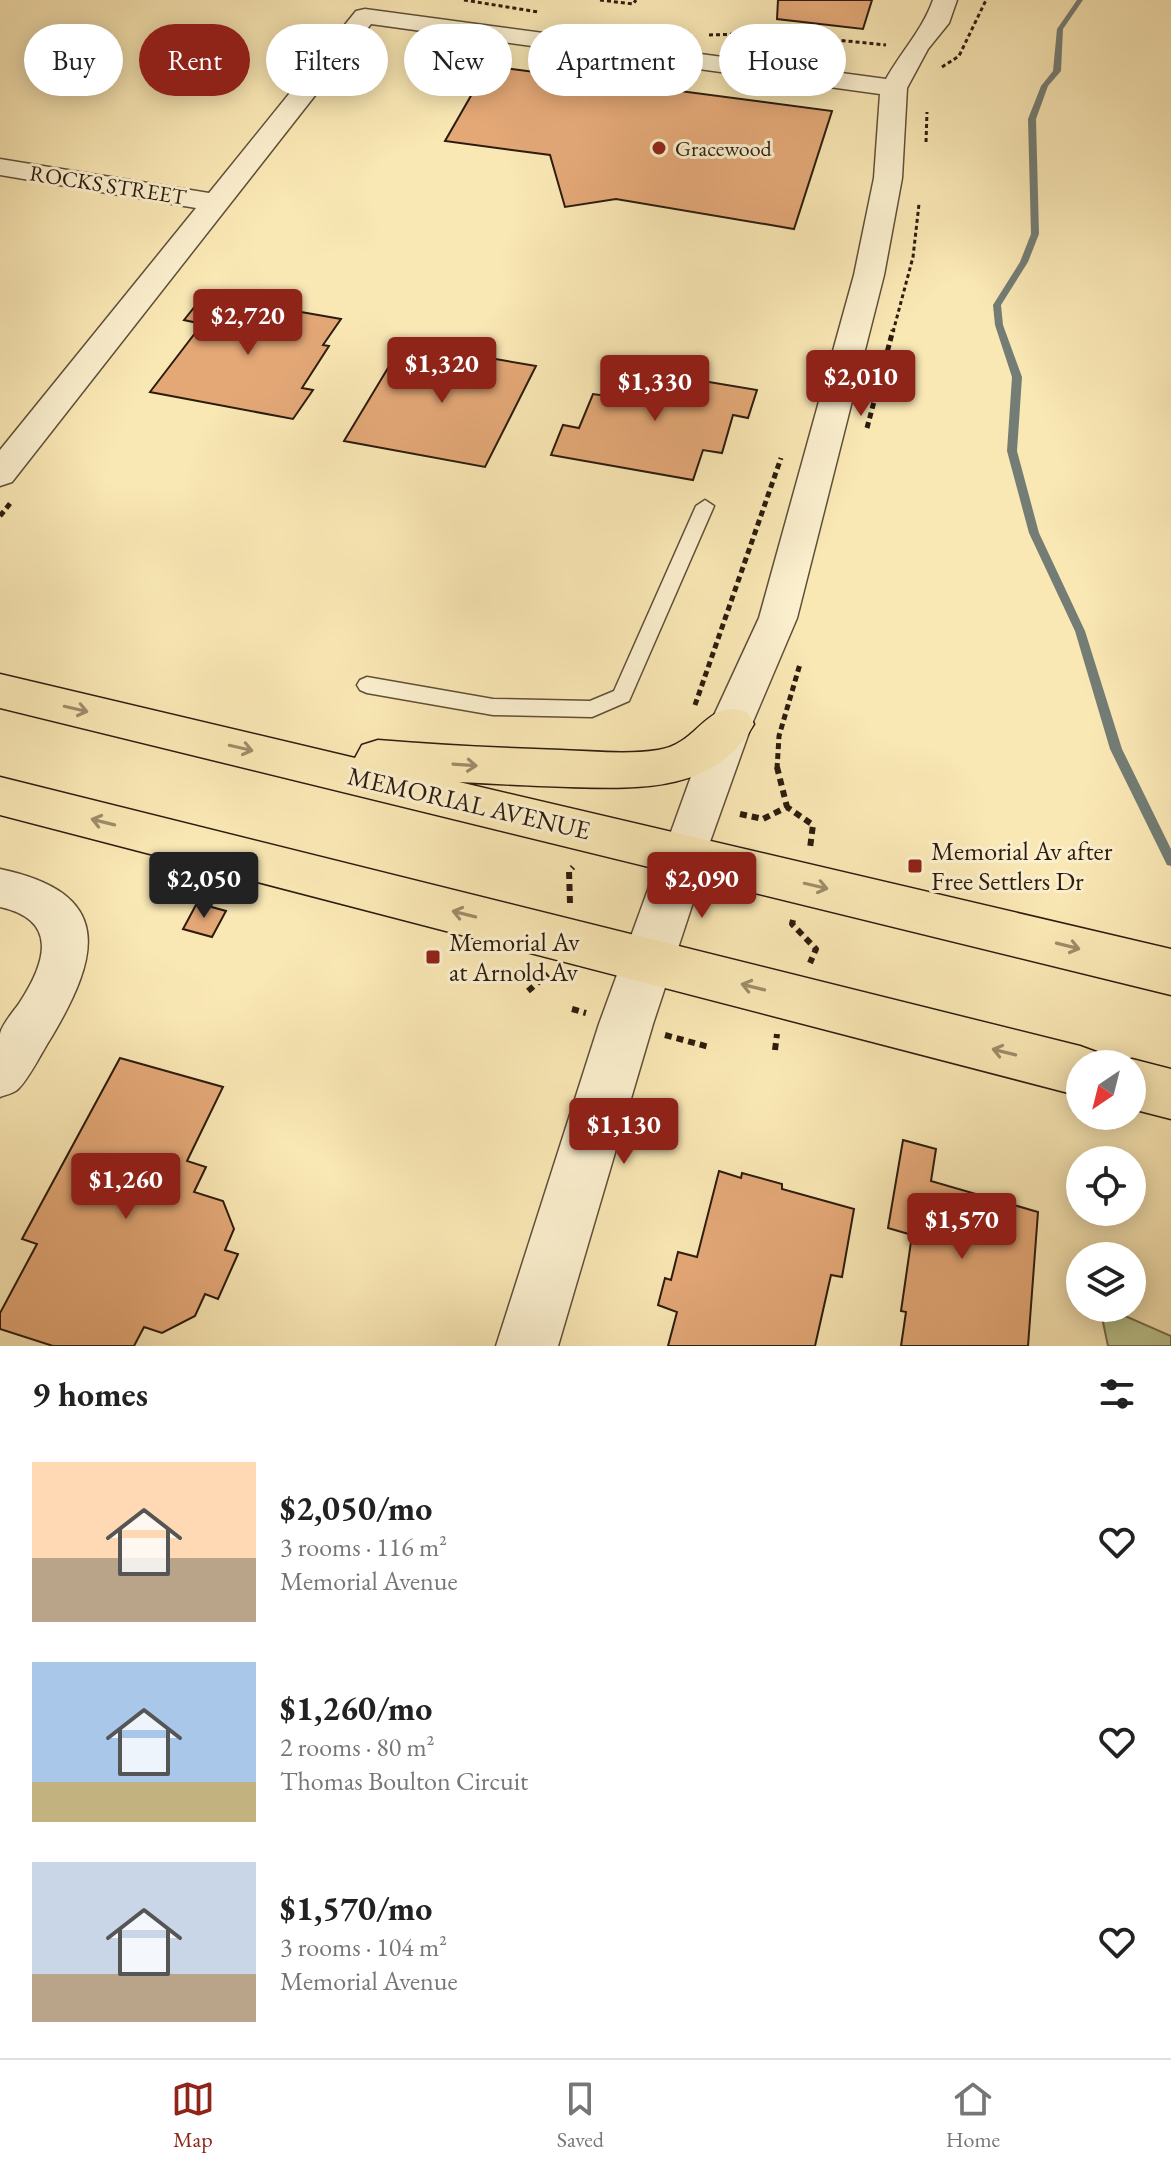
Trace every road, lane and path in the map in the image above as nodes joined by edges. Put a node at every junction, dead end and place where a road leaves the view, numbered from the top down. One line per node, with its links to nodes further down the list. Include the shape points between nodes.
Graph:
1 (523, 0): 6 (path)
2 (600, 0): 3 (path)
3 (636, 0)
4 (945, 0): 8 (street, via 937,23)
5 (986, 0): 9 (path, via 959,56)
6 (522, 7)
7 (703, 35): 8 (path, via 768,33)
8 (915, 50): 9 (path); 11 (street)
9 (947, 61): 10 (path)
10 (938, 72)
11 (894, 88): 15 (street, via 365,16); 22 (street, via 888,178 869,275 778,618)
12 (927, 109): 13 (path)
13 (927, 118)
14 (0, 167): 15 (street, ROCKS STREET)
15 (217, 203): 17 (street)
16 (781, 458): 22 (path)
17 (9, 483): 19 (path)
18 (705, 506): 20 (lane, via 622,696 592,709 493,707)
19 (0, 516)
20 (367, 685)
21 (0, 691): 23 (main road, MEMORIAL AVENUE, one-way to 23)
22 (712, 716): 23 (main road, one-way to 22, via 374,758 504,767 647,768 682,763 701,753); 27 (street)
23 (304, 763): 27 (main road, MEMORIAL AVENUE)
24 (0, 796): 32 (main road, one-way to 24)
25 (763, 819): 26 (path, via 787,807 813,825)
26 (809, 849)
27 (685, 854): 32 (street); 34 (main road, MEMORIAL AVENUE, one-way to 34)
28 (569, 871): 30 (path)
29 (0, 888): 40 (street, via 43,901 59,920 67,943 57,979)
30 (572, 897)
31 (795, 912): 33 (path, via 792,924 816,949)
32 (648, 961): 39 (main road, one-way to 32); 43 (street)
33 (810, 963)
34 (1171, 972)
35 (547, 977): 36 (path)
36 (528, 991)
37 (775, 1037): 38 (path)
38 (775, 1050)
39 (1066, 1067)
40 (0, 1074)
41 (1146, 1088): 42 (main road)
42 (1171, 1094)
43 (527, 1346)

